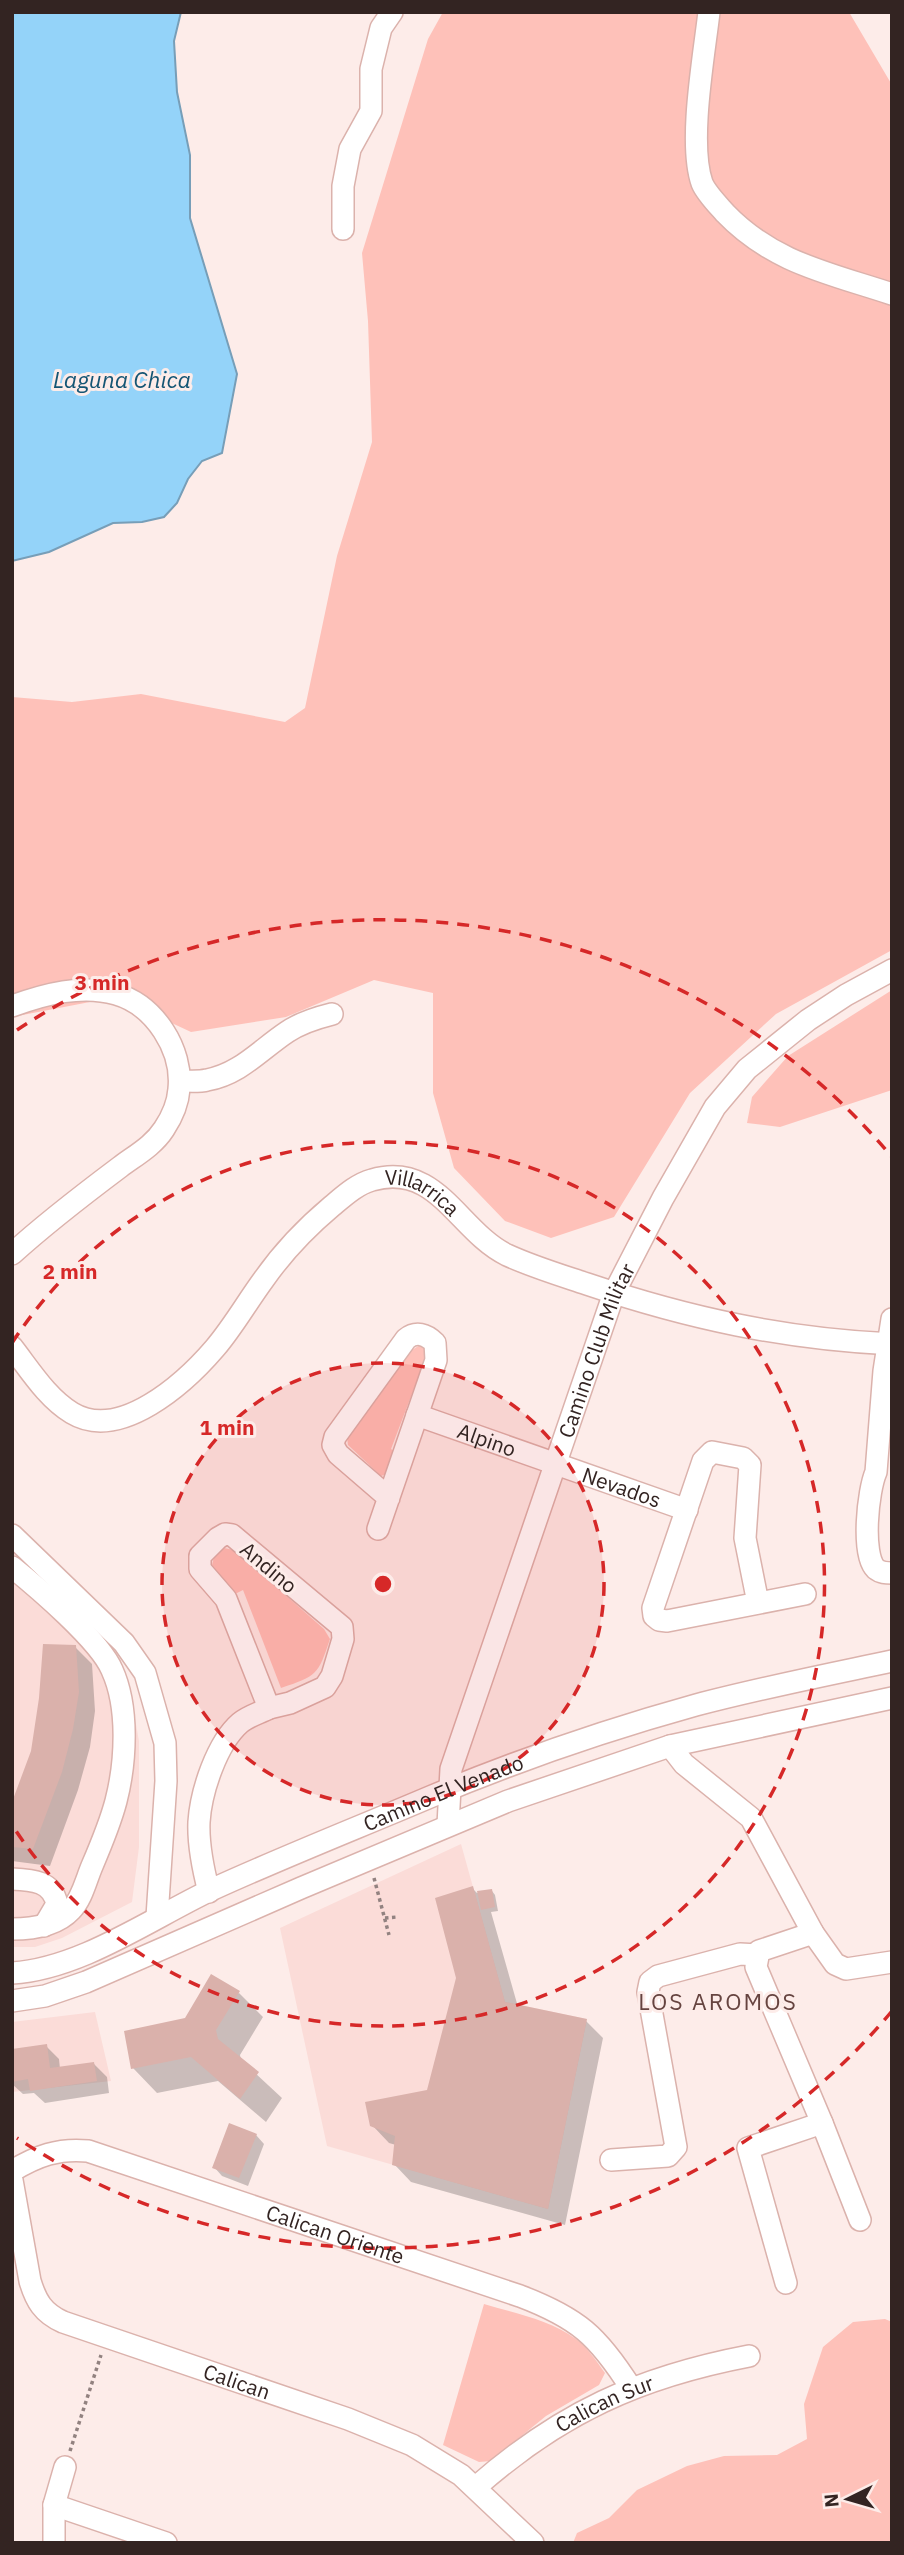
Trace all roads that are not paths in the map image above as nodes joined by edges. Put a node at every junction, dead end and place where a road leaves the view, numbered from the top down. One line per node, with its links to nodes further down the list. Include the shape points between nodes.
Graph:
1 (392, 12): 3 (street, via 382,28 371,69 371,111 351,149 343,186)
2 (709, 12): 4 (street, via 697,119 703,184 754,240 791,261)
3 (343, 229)
4 (892, 294)
5 (892, 970): 10 (street, Camino Club Militar, via 808,1020 733,1084 692,1144)
6 (12, 1006): 8 (street, via 75,990 125,997 147,1011 163,1031)
7 (332, 1014): 8 (street, via 295,1027 247,1064 223,1075 206,1081)
8 (180, 1081): 9 (street, via 173,1112 156,1140)
9 (12, 1254)
10 (614, 1293): 12 (street, Villarrica, via 746,1328); 13 (street, Villarrica, via 507,1255 475,1233 430,1187 414,1180 382,1178 356,1188 323,1213 265,1277 206,1359 167,1392 125,1418 101,1422 73,1414 50,1396); 15 (street, Camino Club Militar)
11 (892, 1319): 12 (street)
12 (890, 1344): 16 (street, via 884,1371)
13 (12, 1347)
14 (417, 1415): 15 (street, Alpino); 17 (street); 17 (street, via 437,1354 435,1343 419,1334 406,1339 333,1445)
15 (555, 1465): 18 (street, Nevados); 29 (street, Camino Club Militar, via 451,1769)
16 (884, 1472): 22 (street, via 871,1487 869,1551 874,1567)
17 (389, 1498): 19 (street)
18 (687, 1510): 24 (street, Nevados, via 653,1608 656,1618 667,1621); 24 (street, Nevados, via 708,1454 748,1462 745,1538)
19 (378, 1529)
20 (12, 1535): 33 (street, via 124,1643 145,1673 165,1743)
21 (12, 1567): 34 (street, via 97,1648 112,1668 122,1709 121,1767 107,1830 71,1910)
22 (892, 1573)
23 (805, 1594): 24 (street, Nevados)
24 (758, 1603)
25 (892, 1661): 29 (street, Camino El Venado, via 694,1706 580,1741)
26 (892, 1698): 28 (street, Camino El Venado)
27 (270, 1708): 27 (street, Andino, via 226,1599 200,1569 200,1556 225,1534 232,1535 343,1630 344,1639 325,1687); 32 (street, Andino, via 243,1721 226,1738 210,1778 199,1821)
28 (670, 1746): 30 (street, Camino El Venado); 36 (street, via 684,1764 751,1818)
29 (448, 1790): 30 (street, Camino Club Militar); 32 (street, Camino El Venado)
30 (448, 1825): 40 (street, Camino El Venado, via 86,1982)
31 (12, 1879): 34 (street, via 36,1880 51,1889 57,1904)
32 (209, 1892): 33 (street, Camino El Venado)
33 (158, 1917): 39 (street, Camino El Venado, via 70,1960)
34 (44, 1926): 35 (street)
35 (12, 1929)
36 (813, 1933): 37 (street, via 765,1948); 38 (street, via 841,1968)
37 (758, 1955): 41 (street, via 756,1967); 42 (street, via 732,1956 650,1982 648,1992 676,2147 668,2157)
38 (892, 1962)
39 (12, 1973)
40 (12, 2001)
41 (822, 2123): 45 (street); 46 (street, via 748,2148)
42 (611, 2160)
43 (12, 2171): 48 (street, Calican Oriente, via 59,2150 88,2151 520,2296 561,2313 584,2329)
44 (12, 2180): 50 (street, Calican, via 38,2304 54,2318 381,2432 439,2460)
45 (860, 2220)
46 (786, 2283)
47 (749, 2356): 48 (street, Calican Sur)
48 (631, 2388): 50 (street, Calican Sur, via 587,2407 532,2441)
49 (65, 2467): 51 (street)
50 (476, 2487): 54 (street, Calican)
51 (54, 2505): 52 (street); 53 (street)
52 (54, 2543)
53 (166, 2543)
54 (533, 2543)

